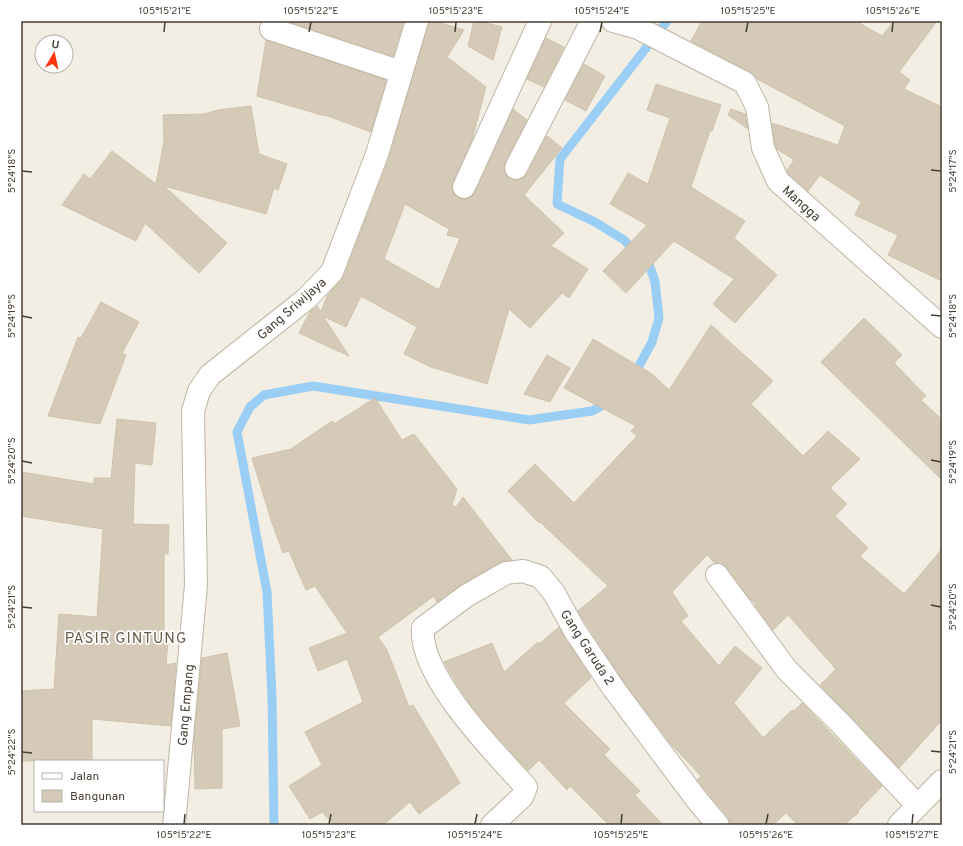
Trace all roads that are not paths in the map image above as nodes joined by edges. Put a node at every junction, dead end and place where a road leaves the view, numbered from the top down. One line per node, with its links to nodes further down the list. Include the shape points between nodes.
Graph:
1 (417, 21): 6 (street, Gang Sriwijaya)
2 (540, 21): 8 (street)
3 (592, 21): 7 (street)
4 (627, 24): 9 (street, Mangga, via 744,83 757,107 762,148 778,181)
5 (271, 29): 6 (street)
6 (401, 72): 11 (street, Gang Sriwijaya, via 377,154 332,272 306,299 210,375 199,391 192,411)
7 (516, 168)
8 (464, 188)
9 (942, 327)
10 (717, 575): 13 (street, via 787,670)
11 (196, 585): 14 (street, Gang Empang)
12 (942, 781): 13 (street)
13 (918, 806): 17 (street)
14 (174, 825)
15 (492, 825): 16 (street, Gang Garuda 2, via 522,797 526,787 474,729 442,685 429,659 422,637 423,628 466,596 506,573 523,571 542,577 614,689)
16 (718, 825)
17 (899, 825)

